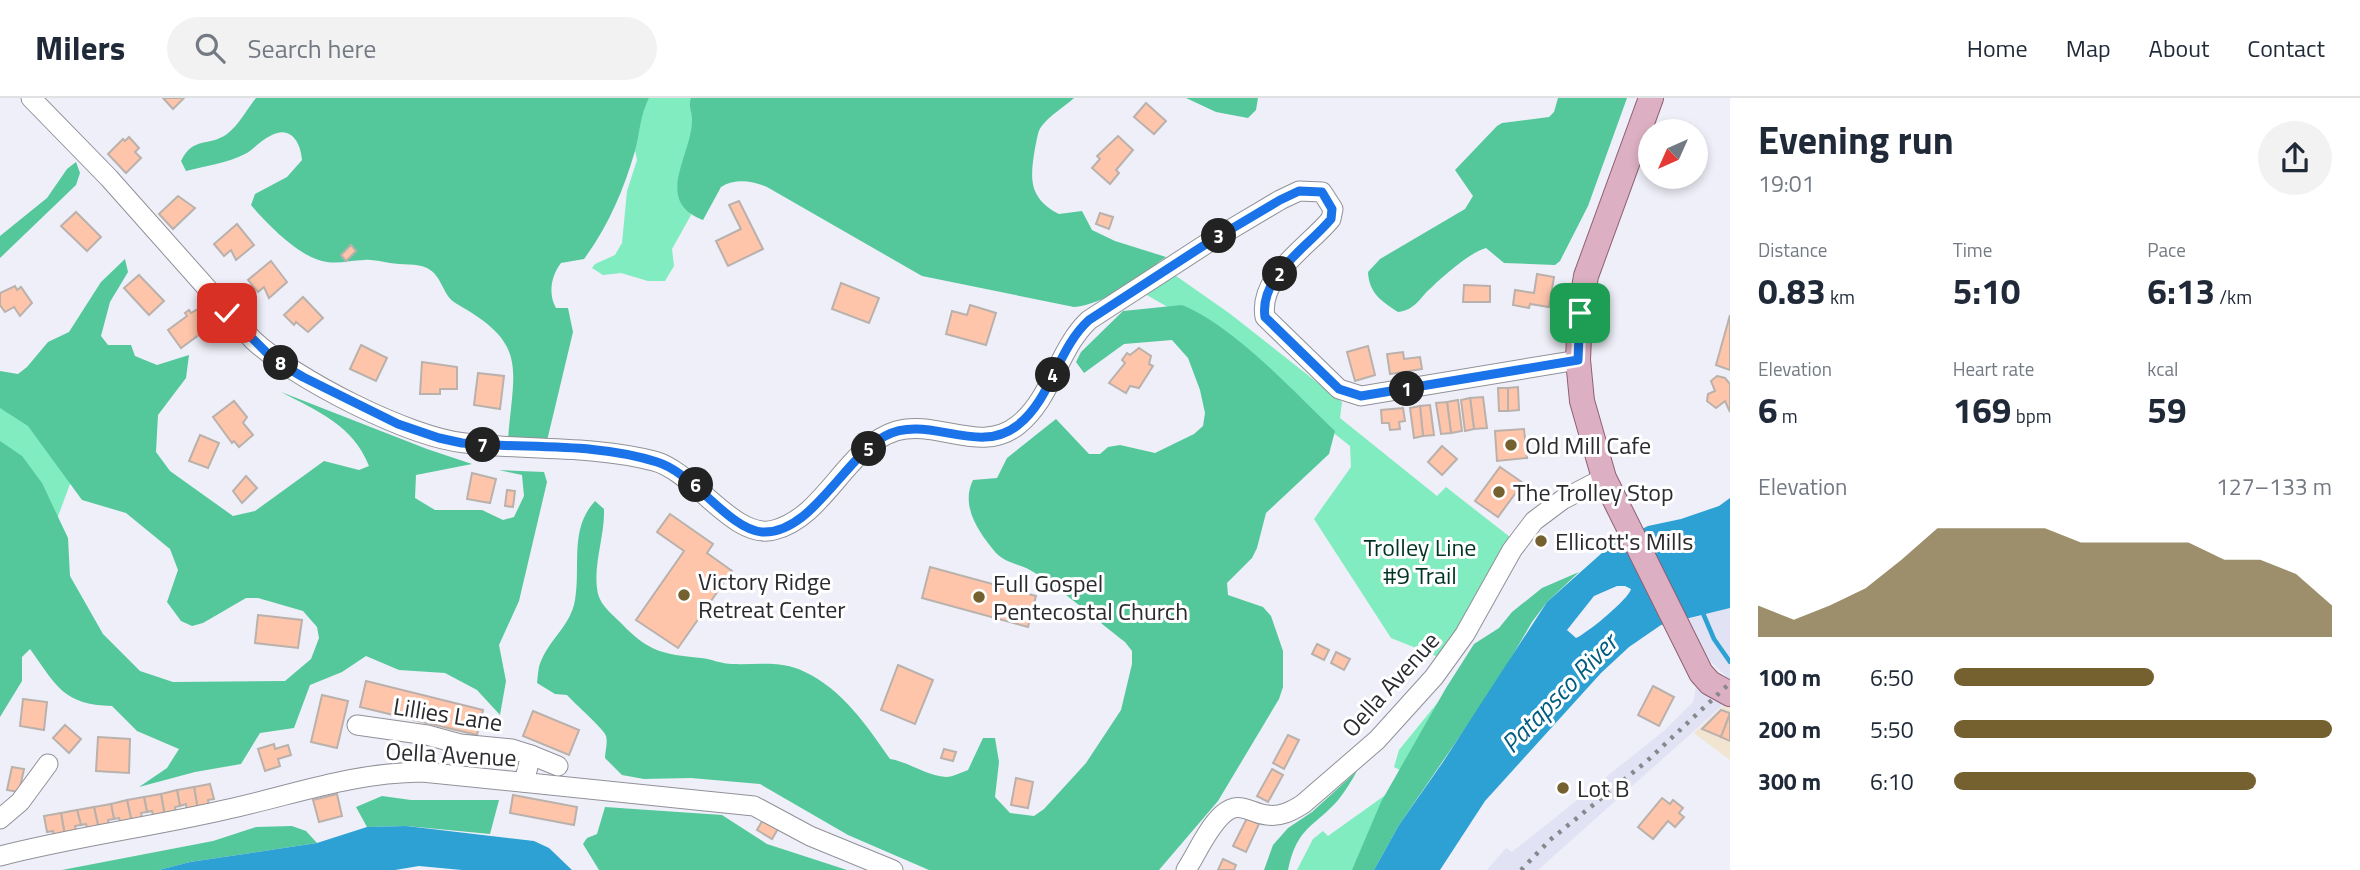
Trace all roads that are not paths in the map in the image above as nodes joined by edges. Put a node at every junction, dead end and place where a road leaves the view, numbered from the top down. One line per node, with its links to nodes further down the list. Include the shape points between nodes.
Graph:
1 (31, 98): 3 (street, via 274,360 398,424 439,438 482,445 613,452 659,462 692,482 744,526 759,532 799,519 873,444 894,431 922,428 980,438 1016,427 1030,414 1081,327 1180,260 1299,191 1322,192 1332,209 1331,219 1272,283 1265,296 1265,317 1339,389 1361,396)
2 (1651, 98): 3 (main road, via 1586,276)
3 (1578, 360): 4 (main road, via 1582,401)
4 (1604, 478): 5 (main road, via 1688,648 1710,683); 14 (street, Oella Avenue, via 1534,521 1512,550 1465,634 1434,677 1377,740 1289,812 1265,815 1243,807 1228,810 1211,828)
5 (1730, 694)
6 (357, 725): 7 (street, Lillies Lane)
7 (531, 755): 9 (street, Lillies Lane); 10 (street, Lillies Lane)
8 (48, 764): 11 (street, via 32,788)
9 (558, 766)
10 (524, 782): 12 (street, Oella Avenue, via 384,773); 13 (street, Oella Avenue, via 754,806 810,836)
11 (0, 819)
12 (0, 856)
13 (893, 870)
14 (1186, 870)

